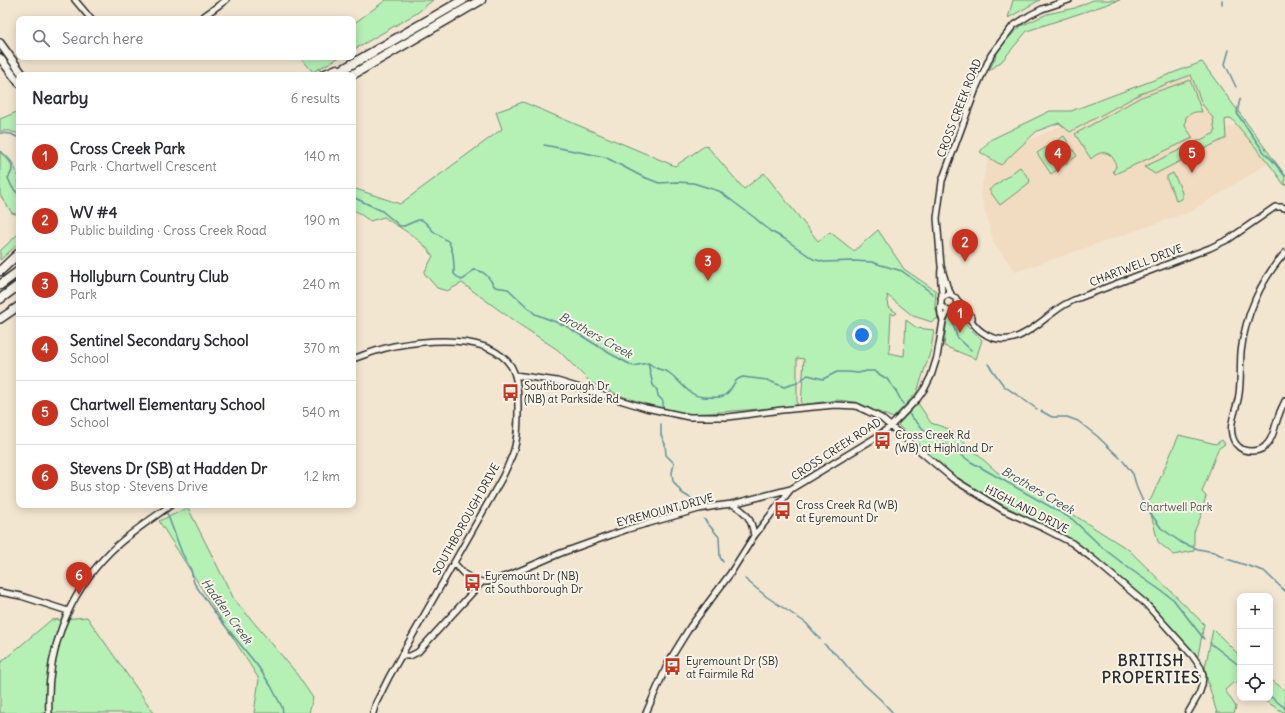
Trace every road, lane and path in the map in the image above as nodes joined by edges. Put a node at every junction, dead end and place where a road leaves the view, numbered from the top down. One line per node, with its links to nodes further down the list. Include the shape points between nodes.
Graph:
1 (75, 0): 6 (street)
2 (226, 0): 7 (street)
3 (463, 0): 9 (highway)
4 (480, 0): 14 (highway)
5 (1069, 0): 19 (street, CROSS CREEK ROAD, via 1042,9 1020,21 1013,26 991,55 942,180 937,218)
6 (88, 16)
7 (204, 16)
8 (0, 43): 11 (highway)
9 (365, 56): 12 (highway); 13 (highway)
10 (0, 58): 15 (highway)
11 (21, 72)
12 (330, 72)
13 (338, 72)
14 (356, 74)
15 (16, 79)
16 (1285, 208): 33 (street, CHARTWELL DRIVE, via 1275,208 1238,234 1217,245 1065,304 1022,335 1003,340 993,338)
17 (1285, 253): 36 (street, via 1273,266 1260,289 1246,328 1241,351 1239,395 1231,430 1232,437 1239,447 1245,451 1258,451 1264,448 1272,437)
18 (16, 256): 20 (highway)
19 (941, 266): 24 (street, CROSS CREEK ROAD); 25 (street, CROSS CREEK ROAD)
20 (0, 271)
21 (16, 273): 22 (highway)
22 (0, 285)
23 (16, 287): 26 (highway)
24 (951, 294): 25 (street); 27 (street)
25 (941, 298): 28 (street)
26 (0, 299)
27 (957, 300): 30 (street, via 957,306); 33 (street)
28 (941, 306): 30 (street); 32 (street, CROSS CREEK ROAD)
29 (16, 308): 31 (highway)
30 (950, 311): 32 (street, CROSS CREEK ROAD); 33 (street, via 960,311)
31 (0, 319)
32 (943, 321): 37 (street, CROSS CREEK ROAD, via 937,357 925,388)
33 (975, 324)
34 (356, 358): 35 (street, SOUTHBOROUGH DRIVE, via 394,346 457,341 482,346 497,354 511,367)
35 (515, 375): 37 (street, HIGHLAND DRIVE, via 557,381 646,408 689,417 728,416 835,405 856,406); 42 (street, SOUTHBOROUGH DRIVE, via 518,424 514,452)
36 (1285, 401)
37 (891, 426): 38 (street, CROSS CREEK ROAD); 50 (street, HIGHLAND DRIVE, via 953,480 1003,510 1072,543 1146,604 1201,668 1201,690)
38 (791, 489): 39 (street, CROSS CREEK ROAD); 41 (street, CROSS CREEK ROAD)
39 (732, 504): 41 (street, via 748,515); 43 (street, EYREMOUNT DRIVE, via 699,510 628,530 561,553 499,579)
40 (167, 508): 45 (street, via 125,539 102,560 79,590)
41 (754, 536): 49 (street, via 675,650)
42 (454, 563): 43 (street, via 467,576); 46 (street, SOUTHBOROUGH DRIVE)
43 (482, 582): 46 (street, via 418,652)
44 (0, 592): 45 (street)
45 (68, 611): 47 (street, via 54,652)
46 (402, 656): 48 (street, SOUTHBOROUGH DRIVE)
47 (49, 713)
48 (372, 713)
49 (646, 713)
50 (1188, 713)

